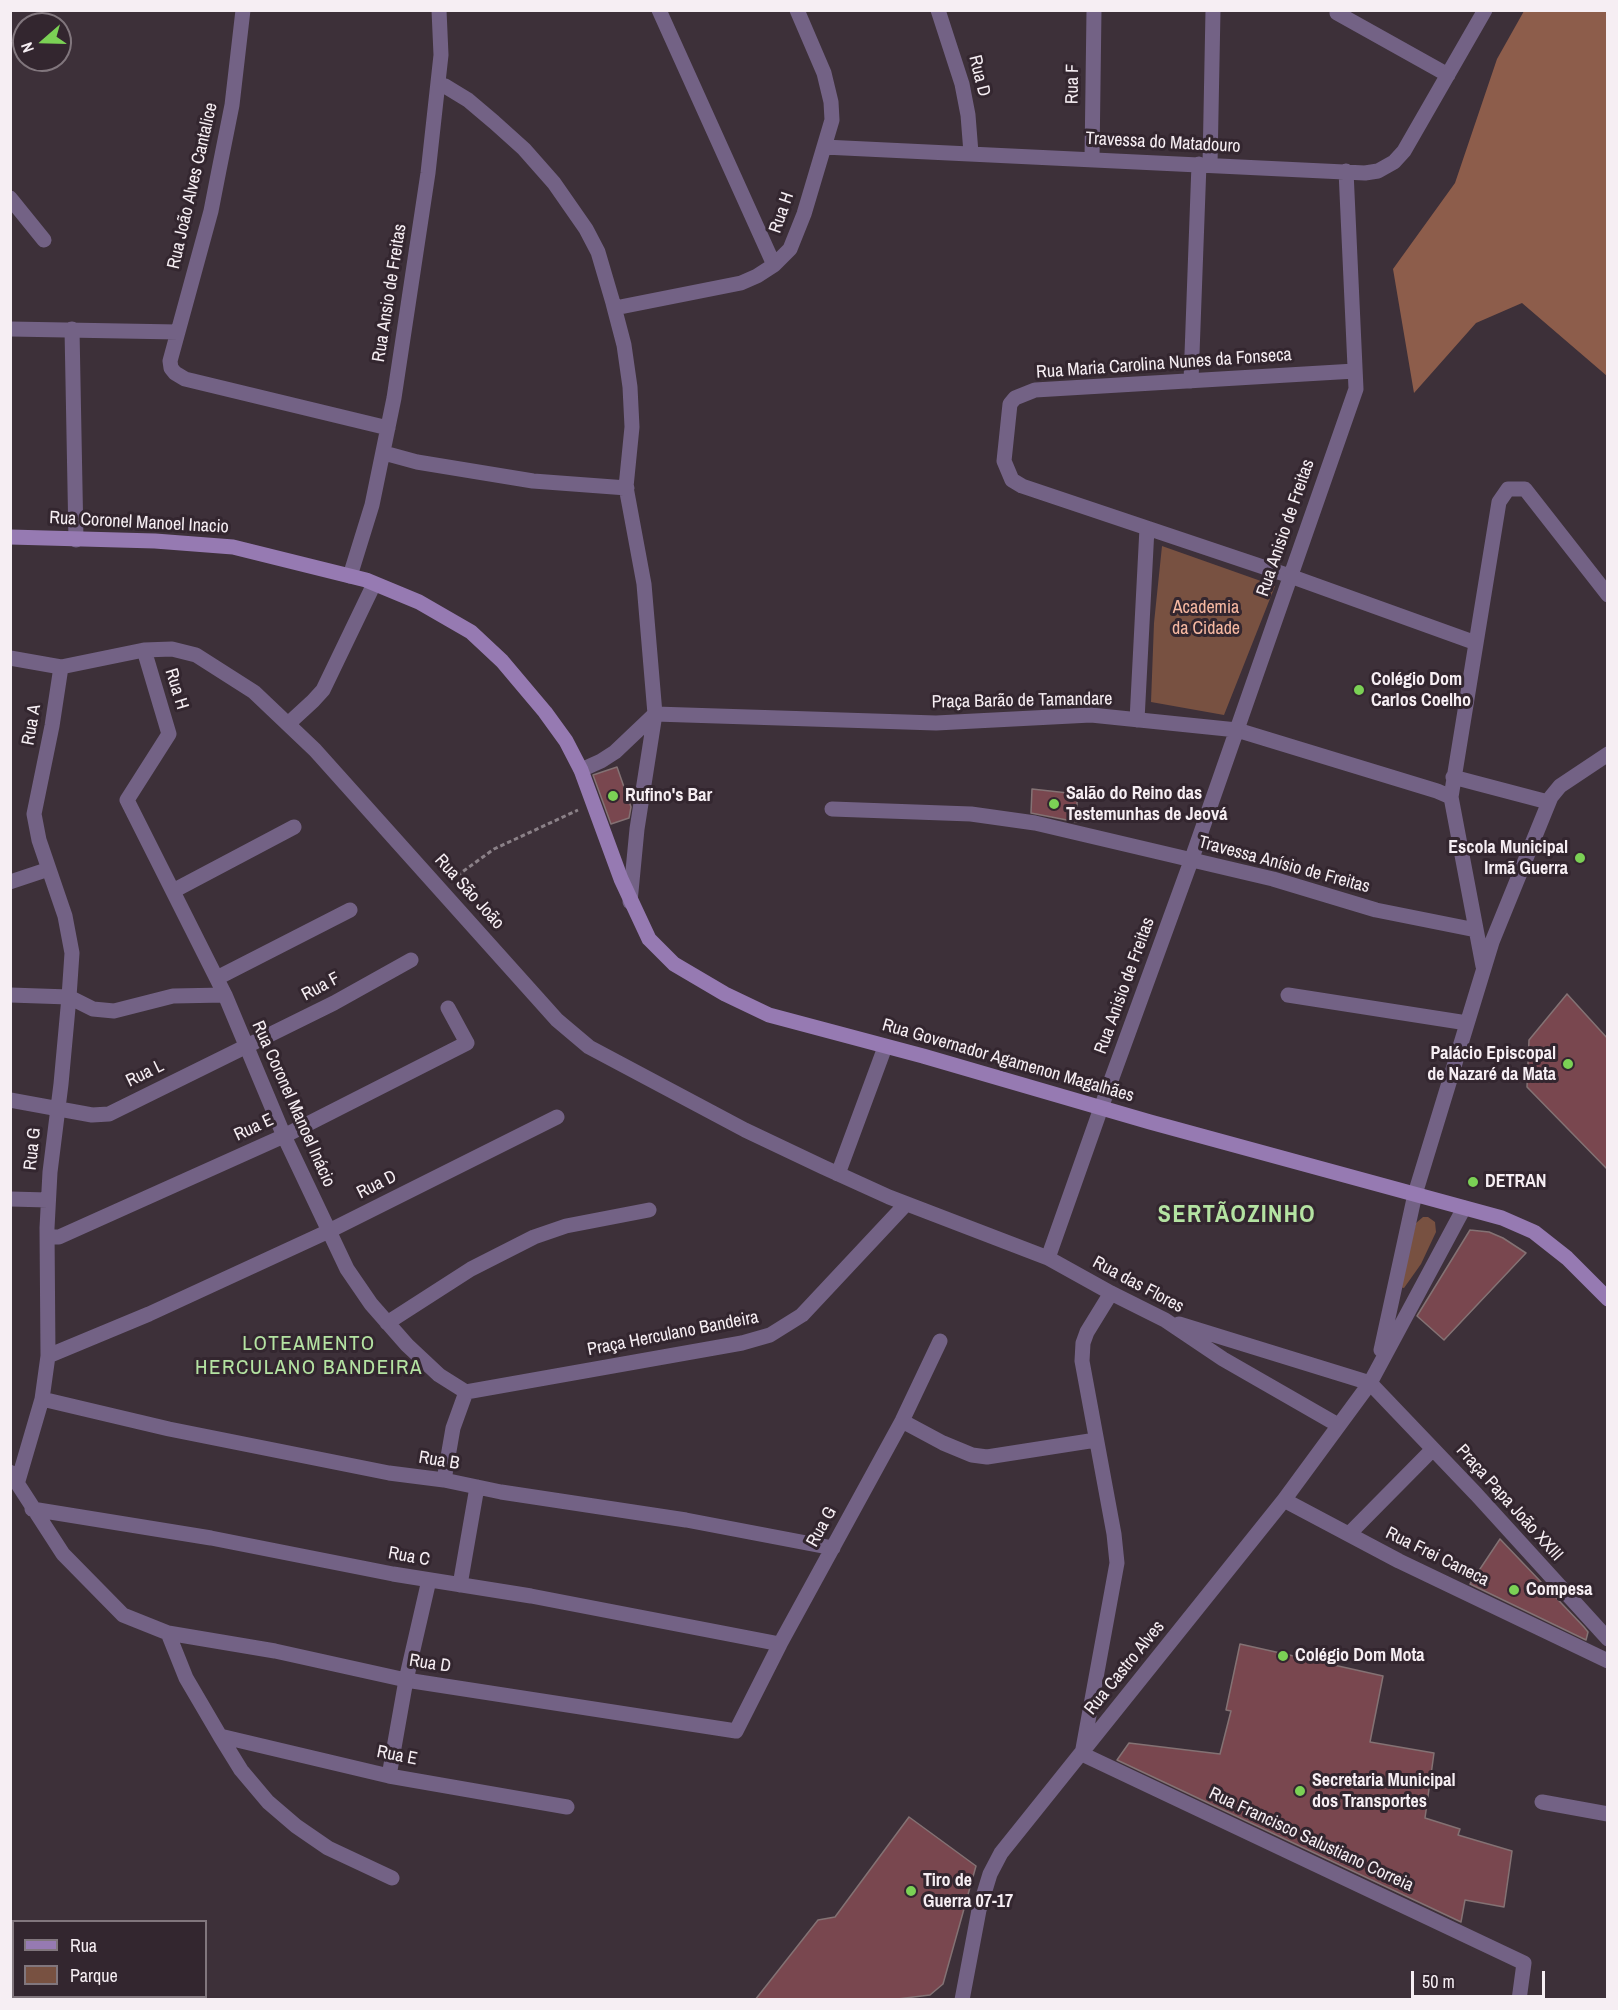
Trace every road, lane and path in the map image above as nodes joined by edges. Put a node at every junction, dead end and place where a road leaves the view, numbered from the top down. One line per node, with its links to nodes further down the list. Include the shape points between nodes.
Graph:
1 (243, 10): 23 (street, Rua João Alves Cantalice, via 232,105 211,211)
2 (439, 10): 11 (street, Rua Ansio de Freitas)
3 (659, 10): 19 (street)
4 (797, 10): 12 (street, Rua H, via 824,73 831,102 832,120)
5 (938, 10): 13 (street, Rua D, via 962,84)
6 (1094, 10): 14 (street, Rua F)
7 (1213, 10): 15 (street)
8 (1485, 10): 10 (street, Travessa do Matadouro)
9 (1338, 12): 10 (street)
10 (1448, 75): 16 (street, Travessa do Matadouro, via 1404,152 1394,162 1378,171)
11 (438, 84): 20 (street, via 468,100 494,122 554,183 594,245); 26 (street, Rua Ansio de Freitas)
12 (824, 147): 13 (street, Travessa do Matadouro); 19 (street, Rua H, via 790,249)
13 (971, 153): 14 (street, Travessa do Matadouro)
14 (1092, 159): 15 (street, Travessa do Matadouro)
15 (1204, 164): 16 (street, Travessa do Matadouro); 25 (street)
16 (1346, 171): 24 (street, Rua Anisio de Freitas)
17 (10, 198): 18 (street)
18 (44, 240)
19 (774, 265): 20 (street, Rua H, via 741,283)
20 (615, 308): 28 (street, via 630,387 632,427)
21 (10, 329): 22 (street)
22 (72, 329): 23 (street); 31 (street)
23 (178, 332): 26 (street, Rua João Alves Cantalice, via 171,368 185,379)
24 (1355, 371): 25 (street, Rua Maria Carolina Nunes da Fonseca); 33 (street, Rua Anisio de Freitas, via 1356,389)
25 (1191, 381): 29 (street, Rua Maria Carolina Nunes da Fonseca, via 1035,390 1010,404 1004,461 1012,480)
26 (388, 428): 27 (street, Rua Ansio de Freitas)
27 (384, 453): 28 (street, via 532,481); 32 (street, Rua Ansio de Freitas)
28 (627, 488): 40 (street, via 644,584)
29 (1147, 528): 33 (street, Rua Maria Carolina Nunes da Fonseca); 41 (street)
30 (10, 537): 31 (street, Rua Coronel Manoel Inacio)
31 (76, 540): 32 (street, Rua Coronel Manoel Inacio, via 233,547)
32 (350, 576): 34 (street, Rua Coronel Manoel Inacio)
33 (1290, 576): 36 (street, Rua Maria Carolina Nunes da Fonseca); 43 (street, Rua Anisio de Freitas)
34 (374, 584): 42 (street, via 323,690); 45 (street, Rua Coronel Manoel Inacio, via 419,602 471,632 502,661 545,712)
35 (1608, 595): 36 (street, via 1526,489 1508,489 1499,502)
36 (1476, 643): 46 (street)
37 (144, 650): 39 (street, Rua São João); 42 (street, Rua São João, via 172,649 196,656 254,692); 48 (street, Rua H, via 169,734)
38 (10, 658): 39 (street, Rua São João)
39 (61, 667): 52 (street, Rua A)
40 (655, 714): 41 (street, Praça Barão de Tamandare, via 936,723 1091,715); 45 (street, via 615,752); 59 (street)
41 (1137, 720): 43 (street, Praça Barão de Tamandare)
42 (288, 724): 57 (street, Rua São João)
43 (1237, 729): 47 (street, Praça Barão de Tamandare); 54 (street, Rua Anisio de Freitas)
44 (1608, 754): 49 (street, via 1560,786)
45 (581, 770): 50 (street, Rua Coronel Manoel Inacio)
46 (1453, 777): 47 (street); 49 (street)
47 (1451, 797): 61 (street)
48 (127, 800): 58 (street, Rua Coronel Manoel Inácio)
49 (1548, 802): 63 (street)
50 (593, 803): 57 (path, via 494,849); 59 (street, Rua Coronel Manoel Inacio)
51 (832, 809): 54 (street, Travessa Anísio de Freitas, via 971,814 1035,823)
52 (35, 824): 55 (street, Rua G)
53 (294, 827): 58 (street)
54 (1191, 861): 61 (street, Travessa Anísio de Freitas, via 1273,879 1376,910); 74 (street, Rua Anisio de Freitas)
55 (49, 869): 56 (street); 68 (street, Rua G, via 66,916 72,953)
56 (10, 882)
57 (440, 888): 78 (street, Rua São João, via 557,1020 589,1047 745,1130)
58 (173, 891): 64 (street, Rua Coronel Manoel Inácio)
59 (630, 902): 72 (street, Rua Governador Agamenon Magalhães, via 649,939 674,964 725,994 769,1015)
60 (350, 910): 64 (street)
61 (1476, 930): 63 (street)
62 (411, 960): 71 (street, Rua F)
63 (1484, 969): 70 (street)
64 (217, 978): 66 (street, Rua Coronel Manoel Inácio)
65 (10, 995): 68 (street)
66 (225, 995): 68 (street, via 173,996 114,1011 93,1009); 71 (street, Rua Coronel Manoel Inácio)
67 (1288, 995): 70 (street)
68 (69, 997): 75 (street, Rua G)
69 (448, 1008): 77 (street, Rua E, via 467,1043)
70 (1467, 1023): 79 (street)
71 (246, 1046): 75 (street, Rua L, via 109,1114); 77 (street, Rua Coronel Manoel Inácio)
72 (885, 1047): 74 (street, Rua Governador Agamenon Magalhães); 78 (street)
73 (10, 1100): 75 (street)
74 (1101, 1108): 79 (street, Rua Governador Agamenon Magalhães); 87 (street, Rua Anisio de Freitas)
75 (57, 1109): 81 (street, Rua G)
76 (557, 1118): 85 (street, Rua D)
77 (284, 1136): 85 (street, Rua Coronel Manoel Inácio); 86 (street, Rua E, via 59,1237)
78 (838, 1174): 82 (street, Rua São João)
79 (1415, 1194): 83 (street, Rua Governador Agamenon Magalhães); 94 (street)
80 (10, 1199): 81 (street)
81 (48, 1200): 86 (street, Rua G)
82 (906, 1204): 87 (street, Rua das Flores); 95 (street, Praça Herculano Bandeira, via 802,1315 770,1335)
83 (1464, 1208): 89 (street, Rua Governador Agamenon Magalhães, via 1534,1232); 94 (street, Rua Castro Alves)
84 (649, 1210): 91 (street, via 566,1226 534,1237 471,1269)
85 (329, 1231): 91 (street, Rua Coronel Manoel Inácio, via 347,1269); 93 (street, Rua D)
86 (48, 1238): 93 (street, Rua G)
87 (1048, 1258): 88 (street, Rua das Flores)
88 (1111, 1293): 90 (street, Rua das Flores); 99 (street, via 1083,1343 1082,1361)
89 (1607, 1297)
90 (1165, 1320): 94 (street); 98 (street, Rua das Flores, via 1223,1359)
91 (387, 1323): 95 (street, Rua Coronel Manoel Inácio, via 439,1375)
92 (940, 1341): 97 (street, Rua G)
93 (48, 1356): 96 (street, Rua G)
94 (1373, 1376): 98 (street, Rua Castro Alves); 100 (street, Praça Papa João XXIII)
95 (466, 1392): 102 (street, via 453,1428)
96 (42, 1400): 101 (street, Rua G); 102 (street, Rua B, via 389,1473)
97 (902, 1421): 99 (street, via 943,1443 987,1457); 107 (street, Rua G)
98 (1338, 1425): 104 (street, Rua Castro Alves)
99 (1096, 1440): 117 (street, via 1117,1563)
100 (1432, 1448): 106 (street); 111 (street, Praça Papa João XXIII)
101 (14, 1476): 105 (street)
102 (444, 1480): 103 (street, Rua B)
103 (477, 1487): 107 (street, Rua B); 109 (street)
104 (1284, 1500): 106 (street, Rua Frei Caneca); 117 (street, Rua Castro Alves)
105 (32, 1509): 108 (street, Rua C); 110 (street, Rua D, via 63,1554 123,1615)
106 (1348, 1534): 113 (street, Rua Frei Caneca)
107 (833, 1548): 112 (street, Rua G)
108 (429, 1580): 109 (street, Rua C); 114 (street)
109 (460, 1585): 112 (street, Rua C)
110 (168, 1633): 114 (street, Rua D, via 275,1651); 116 (street, via 186,1678)
111 (1608, 1639)
112 (780, 1644): 115 (street, Rua G)
113 (1608, 1661)
114 (406, 1680): 115 (street, Rua D); 118 (street)
115 (736, 1731)
116 (220, 1736): 118 (street, Rua E); 122 (street, via 241,1770 268,1802 296,1826 328,1848)
117 (1082, 1754): 123 (street, Rua Castro Alves, via 1001,1854 990,1874); 124 (street, Rua Francisco Salustiano Correia, via 1524,1963)
118 (389, 1776): 120 (street, Rua E)
119 (1542, 1802): 121 (street)
120 (567, 1807)
121 (1608, 1814)
122 (392, 1878)
123 (962, 2000)
124 (1519, 2000)

